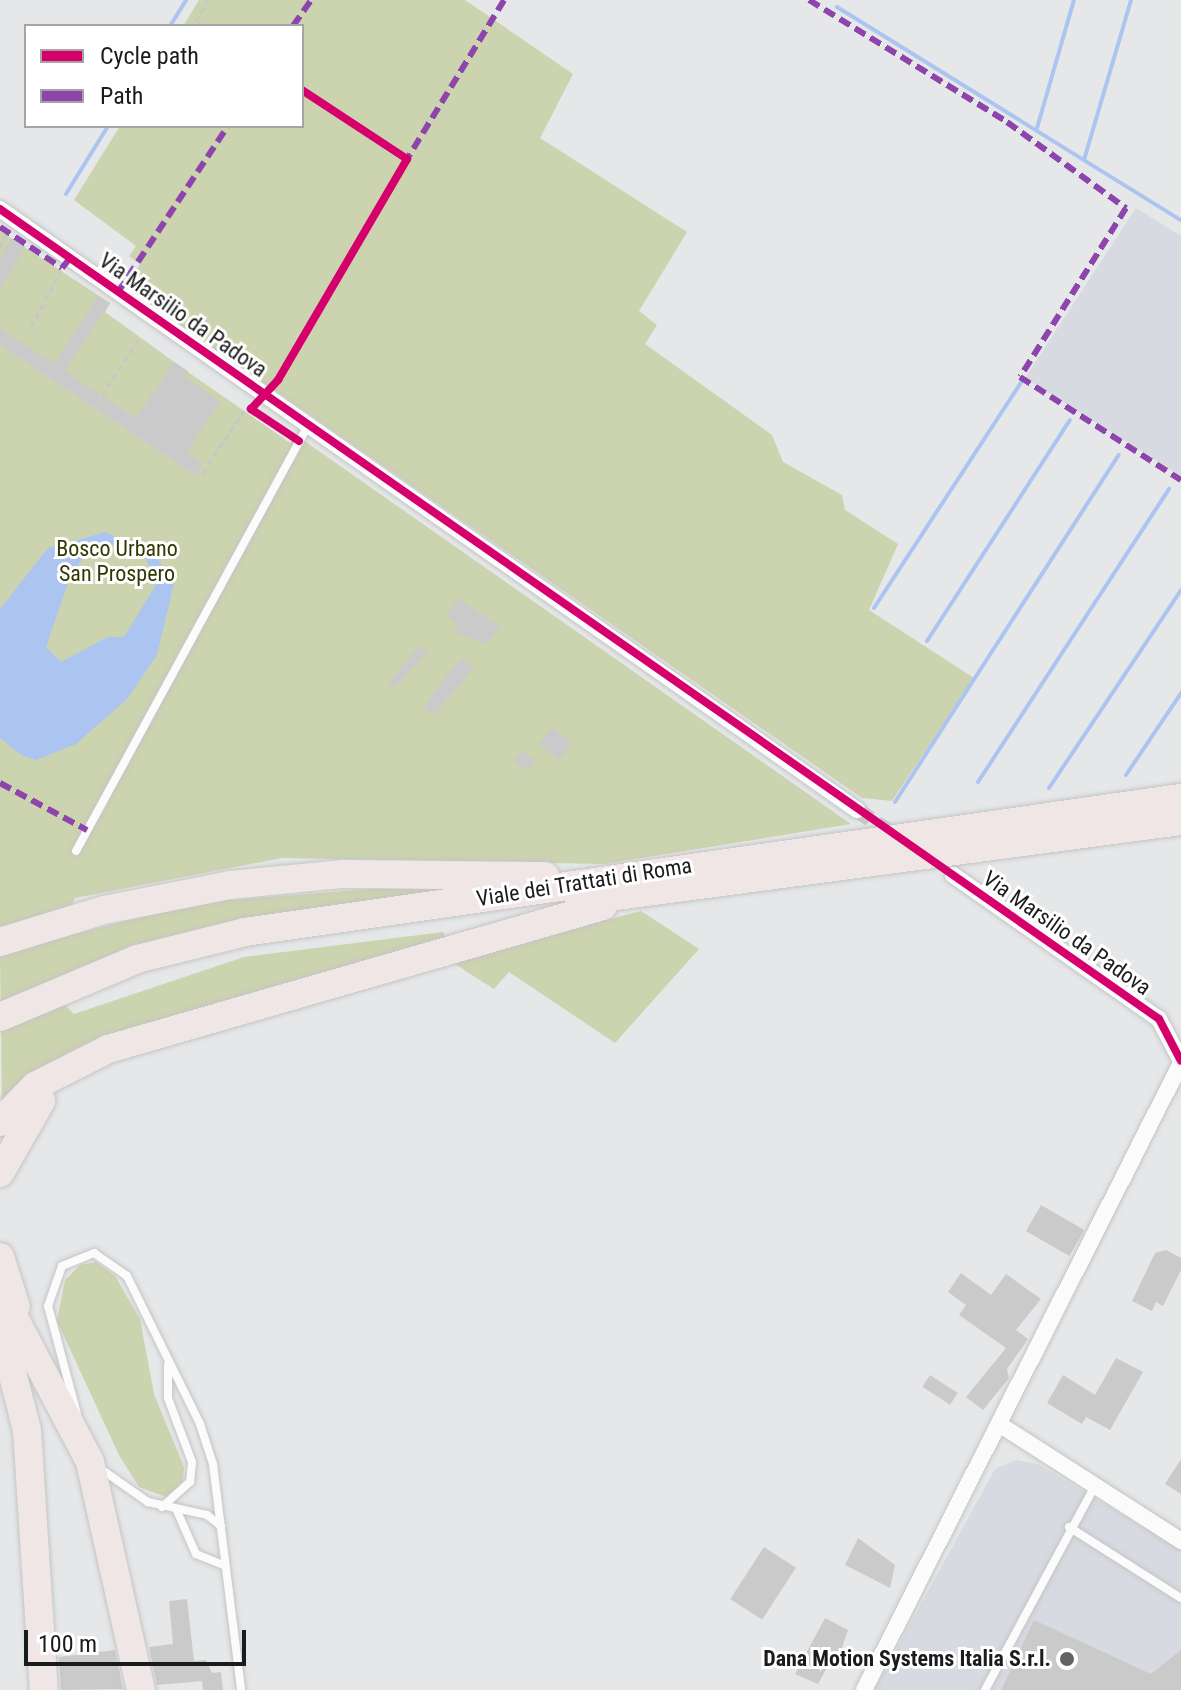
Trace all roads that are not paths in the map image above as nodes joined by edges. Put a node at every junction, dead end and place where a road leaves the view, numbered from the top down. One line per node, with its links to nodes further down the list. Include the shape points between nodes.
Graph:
1 (0, 209): 2 (street, Via Marsilio da Padova)
2 (308, 425): 4 (street, Via Marsilio da Padova); 6 (lane)
3 (1181, 798): 8 (highway, Viale dei Trattati di Roma)
4 (857, 810)
5 (1181, 821): 8 (highway, Viale dei Trattati di Roma)
6 (76, 851)
7 (953, 875): 14 (street, Via Marsilio da Padova, via 1159,1019)
8 (648, 884): 9 (highway, via 286,879 149,899); 10 (highway, Viale dei Trattati di Roma, via 224,936); 12 (highway)
9 (0, 942)
10 (77, 991): 11 (highway, Viale dei Trattati di Roma); 13 (highway, Viale dei Trattati di Roma)
11 (0, 1017)
12 (213, 1018): 15 (highway, via 72,1064); 16 (highway, via 106,1059 57,1087 26,1120)
13 (0, 1035)
14 (1181, 1062): 21 (street, Via Marsilio da Padova)
15 (0, 1122)
16 (0, 1173)
17 (0, 1257): 19 (highway)
18 (0, 1291): 19 (highway)
19 (12, 1328): 22 (highway); 32 (highway, via 27,1430)
20 (168, 1360): 22 (lane, via 112,1260 94,1253 62,1266 48,1306 75,1392); 25 (lane, via 168,1398 192,1462 190,1482); 27 (lane, via 204,1437)
21 (1002, 1426): 24 (street); 35 (street, Via Marsilio da Padova)
22 (79, 1435): 23 (highway)
23 (90, 1462): 25 (lane); 33 (highway)
24 (1095, 1486): 28 (lane); 29 (street)
25 (162, 1507): 26 (lane)
26 (177, 1511): 27 (lane, via 207,1515); 30 (lane, via 196,1554)
27 (221, 1526): 30 (lane)
28 (1069, 1527): 31 (lane); 36 (lane)
29 (1181, 1541)
30 (223, 1565): 34 (lane)
31 (1181, 1598)
32 (44, 1690)
33 (141, 1690)
34 (241, 1690)
35 (864, 1690)
36 (985, 1690)

